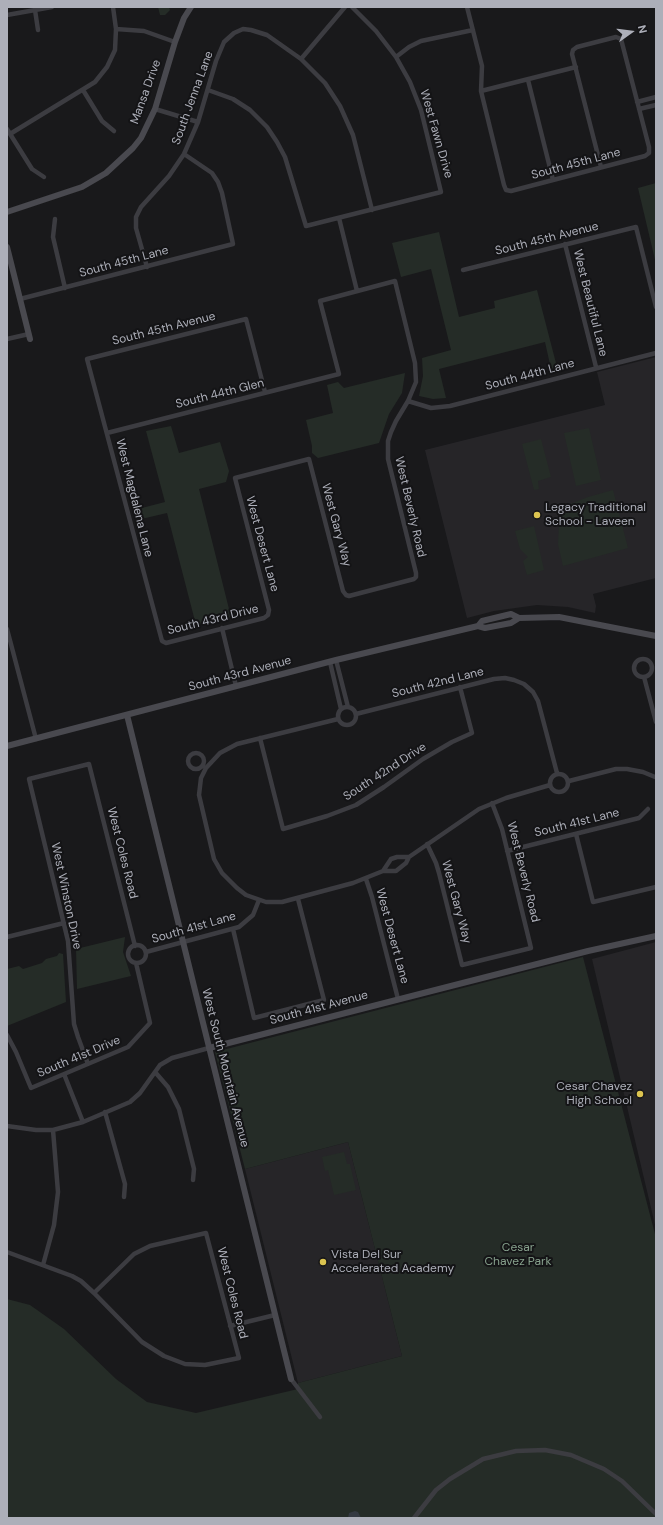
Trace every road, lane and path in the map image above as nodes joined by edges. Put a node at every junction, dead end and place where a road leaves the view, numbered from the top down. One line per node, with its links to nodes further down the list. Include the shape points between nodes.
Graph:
1 (52, 7): 7 (street)
2 (113, 7): 9 (street)
3 (191, 7): 12 (street, Mansa Drive)
4 (345, 7): 14 (street)
5 (352, 7): 13 (street, West Fawn Drive, via 376,31)
6 (467, 7): 11 (street)
7 (35, 10): 8 (street); 10 (street)
8 (7, 15)
9 (116, 29): 12 (street, via 144,31); 17 (street, via 115,50 107,67 95,82)
10 (38, 30)
11 (473, 30): 13 (street, via 421,41); 19 (street, via 482,72)
12 (175, 42): 23 (street, Mansa Drive)
13 (396, 57): 33 (street, West Fawn Drive, via 421,110 441,192)
14 (301, 59): 18 (street, South Jenna Lane, via 267,35 243,29 224,42); 33 (street, via 325,83 340,106 353,135)
15 (576, 67): 16 (street); 21 (street, via 572,54 577,47 616,37 621,39); 30 (street)
16 (528, 80): 19 (street); 32 (street)
17 (83, 90): 27 (street, via 102,121); 28 (street)
18 (208, 90): 25 (street, South Jenna Lane); 35 (street, via 233,99 250,110 277,142 285,157 306,226)
19 (481, 91): 32 (street, South 45th Lane, via 506,190 511,191)
20 (656, 97): 21 (street)
21 (637, 102): 24 (street)
22 (656, 105): 24 (street)
23 (155, 109): 25 (street); 34 (street, Mansa Drive, via 141,138 125,157 106,173 70,192)
24 (639, 109): 30 (street, South 45th Lane, via 649,153)
25 (198, 122): 29 (street, South Jenna Lane)
26 (7, 129): 28 (street)
27 (114, 131)
28 (10, 134): 31 (street, via 32,169)
29 (184, 154): 39 (street, South Jenna Lane, via 169,176 141,207 136,217 136,228); 39 (street, South 45th Lane, via 212,173 218,182 233,244)
30 (601, 167): 32 (street, South 45th Lane)
31 (44, 177)
32 (553, 180)
33 (372, 210): 35 (street)
34 (7, 212)
35 (338, 218): 42 (street)
36 (55, 220): 41 (street, via 52,237)
37 (565, 244): 40 (street, South 45th Avenue); 44 (street, South 45th Avenue, via 636,226); 49 (street, West Beautiful Lane)
38 (7, 247): 43 (street)
39 (147, 267): 41 (street, South 45th Lane)
40 (463, 270)
41 (65, 288): 43 (street, South 45th Lane)
42 (357, 291): 50 (street, South 44th Glen, via 320,301 339,374); 51 (street, West Beverly Road, via 395,281 416,373 416,382)
43 (20, 299): 45 (street)
44 (656, 307)
45 (30, 336): 46 (street)
46 (7, 339)
47 (656, 353): 49 (street, South 44th Lane)
48 (87, 359): 50 (street, South 45th Avenue, via 246,319); 52 (street, West Magdalena Lane)
49 (596, 367): 51 (street, South 44th Lane, via 441,408 431,408)
50 (265, 392): 52 (street, South 44th Glen)
51 (408, 401): 54 (street, West Beverly Road, via 391,432 388,453 416,577)
52 (107, 433): 59 (street, West Magdalena Lane)
53 (309, 459): 54 (street, West Gary Way); 55 (street, West Desert Lane, via 235,478 269,610)
54 (346, 595)
55 (268, 615): 56 (street, South 43rd Drive)
56 (222, 628): 59 (street, South 43rd Drive, via 166,643); 62 (street)
57 (7, 629): 71 (street)
58 (656, 636): 60 (street, South 43rd Avenue, via 559,617 519,618 511,614 482,621 478,626)
59 (162, 641)
60 (333, 661): 62 (street, South 43rd Avenue); 64 (street); 65 (street)
61 (644, 677): 61 (street, via 651,674 653,668 650,662 642,659 637,661 634,669 637,674); 69 (street)
62 (236, 686): 67 (street, South 43rd Avenue)
63 (460, 687): 66 (street, South 42nd Lane); 70 (street, South 42nd Drive, via 472,733 423,758 356,805 283,829); 73 (street, South 42nd Lane, via 505,678 524,684 538,701)
64 (348, 707): 65 (street); 66 (street)
65 (341, 709): 68 (street)
66 (356, 714): 68 (street, South 42nd Lane, via 355,722 348,726 343,725)
67 (127, 715): 71 (street, South 43rd Avenue); 93 (street, West South Mountain Avenue)
68 (338, 719): 70 (street, South 42nd Lane)
69 (656, 722)
70 (260, 738): 88 (street, South 42nd Lane, via 220,752 205,767 199,796 214,858 222,873 236,888)
71 (36, 739): 72 (street, South 43rd Avenue)
72 (7, 746)
73 (557, 773): 76 (street, via 563,774); 77 (street, via 552,776)
74 (656, 777): 76 (street, via 635,770 616,769)
75 (29, 779): 89 (street, West Winston Drive); 94 (street, West Coles Road, via 89,764)
76 (569, 780): 77 (street, via 568,787 563,792 554,790)
77 (550, 785): 78 (street)
78 (492, 803): 81 (street, via 472,813); 82 (street, West Beverly Road)
79 (648, 809): 80 (street, South 41st Lane, via 639,818)
80 (576, 834): 82 (street, South 41st Lane); 86 (street, via 593,902)
81 (427, 844): 83 (street); 95 (street, West Gary Way, via 439,873 462,965)
82 (507, 851): 95 (street, West Beverly Road)
83 (409, 857): 84 (street, via 396,871); 84 (street, via 391,859)
84 (383, 871): 85 (street)
85 (366, 879): 87 (street); 98 (street, West Desert Lane)
86 (656, 887)
87 (298, 899): 88 (street, via 282,902); 90 (street, via 324,1000 254,1018)
88 (259, 900): 90 (street, South 41st Lane, via 250,919)
89 (64, 923): 92 (street); 102 (street, West Winston Drive, via 68,942 74,1024)
90 (233, 929): 93 (street, South 41st Lane)
91 (656, 936): 98 (street, South 41st Avenue)
92 (7, 937)
93 (182, 943): 96 (street, South 41st Lane); 101 (street, West South Mountain Avenue)
94 (135, 946): 96 (street, via 140,946); 97 (street, West Coles Road, via 128,954 131,961)
95 (531, 948)
96 (146, 952): 97 (street, via 144,960)
97 (136, 963): 99 (street, West Coles Road)
98 (398, 999): 101 (street, South 41st Avenue)
99 (150, 1023): 102 (street, South 41st Drive, via 128,1047)
100 (7, 1035): 104 (street, South 41st Drive, via 31,1088)
101 (209, 1048): 103 (street, South 41st Avenue, via 172,1058 160,1065); 114 (street, West South Mountain Avenue)
102 (88, 1064): 104 (street, South 41st Drive)
103 (155, 1072): 105 (street, South 41st Avenue, via 130,1102); 109 (street, via 168,1087 179,1109 194,1169)
104 (64, 1074): 106 (street)
105 (105, 1112): 106 (street, South 41st Avenue); 110 (street, via 125,1184)
106 (83, 1122): 108 (street, South 41st Avenue)
107 (7, 1126): 108 (street, South 41st Avenue)
108 (53, 1130): 112 (street, via 58,1192 54,1226)
109 (193, 1180)
110 (124, 1196)
111 (7, 1252): 112 (street)
112 (43, 1265): 113 (street, via 72,1276)
113 (94, 1293): 115 (street, West Coles Road, via 142,1342 164,1356 185,1364 214,1364 238,1358); 115 (street, West Coles Road, via 134,1254 150,1246 206,1233)
114 (275, 1315): 115 (street); 116 (street, West South Mountain Avenue)
115 (230, 1326)
116 (291, 1379): 117 (street, West South Mountain Avenue)
117 (320, 1417)
118 (656, 1514): 119 (street, via 622,1481 604,1469 571,1455 545,1450 516,1451 483,1459 436,1490)
119 (414, 1518)

